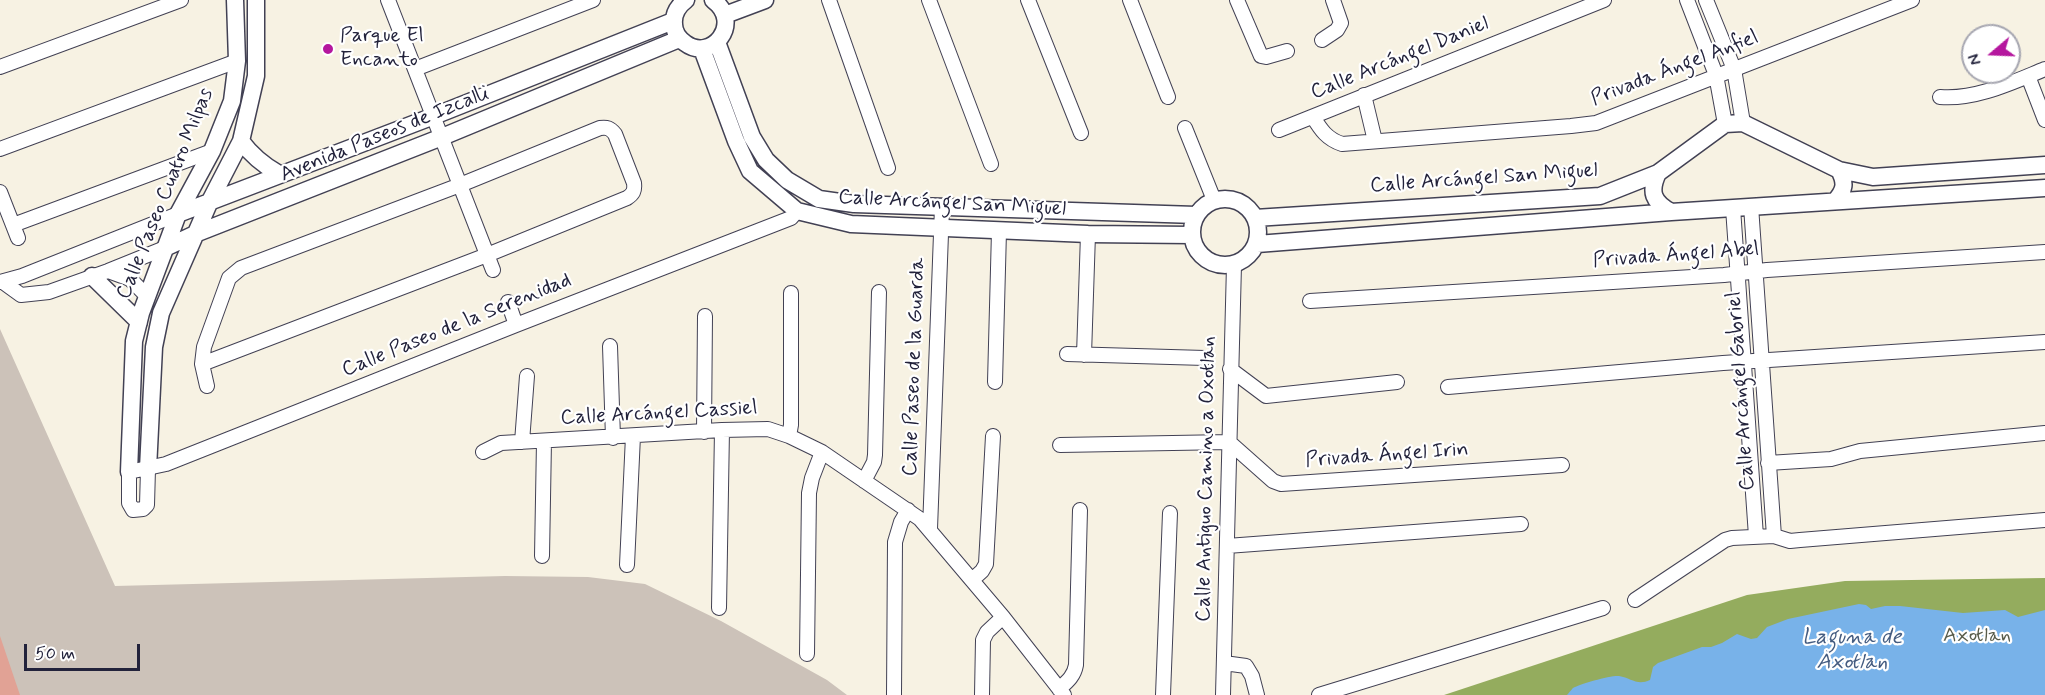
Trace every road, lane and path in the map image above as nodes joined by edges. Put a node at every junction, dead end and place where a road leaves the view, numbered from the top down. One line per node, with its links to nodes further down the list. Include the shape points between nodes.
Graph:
1 (181, 0): 26 (street)
2 (235, 0): 25 (street, Calle Paseo Cuatro Milpas)
3 (256, 0): 44 (street, Calle Paseo Cuatro Milpas, via 256,76)
4 (388, 0): 27 (street)
5 (686, 0): 19 (street, via 675,12)
6 (765, 0): 18 (street)
7 (829, 0): 50 (street)
8 (929, 0): 48 (street)
9 (1028, 0): 42 (street)
10 (1130, 0): 33 (street)
11 (1237, 0): 24 (street, via 1261,56)
12 (1333, 0): 21 (street, via 1341,23)
13 (1604, 0): 32 (street, Calle Arcángel Daniel)
14 (1688, 0): 30 (street)
15 (1706, 0): 28 (street)
16 (1912, 0): 28 (street, Privada Ángel Anfiel)
17 (595, 4): 27 (street)
18 (717, 4): 22 (street, via 725,29)
19 (673, 21): 20 (street); 35 (street, Avenida Paseos de Izcalli)
20 (679, 39): 23 (street, via 689,47); 43 (street, Avenida Paseos de Izcalli)
21 (1322, 40)
22 (717, 42): 23 (street); 60 (street, Calle Arcángel San Miguel, via 753,137 766,160 787,180 819,199)
23 (702, 49): 63 (street, Calle Arcángel San Miguel, via 750,171)
24 (1287, 51)
25 (237, 61): 46 (street); 47 (street, Calle Paseo Cuatro Milpas, via 232,101)
26 (0, 68)
27 (415, 69): 35 (street)
28 (1734, 69): 30 (street, Privada Ángel Anfiel); 38 (street)
29 (2045, 69): 31 (street)
30 (1716, 75): 39 (street); 45 (street, Privada Ángel Anfiel, via 1596,123)
31 (2028, 76): 34 (street, via 1977,94); 37 (street)
32 (1364, 95): 36 (street, Calle Arcángel Daniel); 45 (street)
33 (1168, 97)
34 (1940, 97)
35 (434, 117): 43 (street); 53 (street, Avenida Paseos de Izcalli)
36 (1313, 117): 41 (street, Calle Arcángel Daniel); 45 (street, Privada Ángel Anfiel, via 1331,140 1342,144)
37 (2045, 120)
38 (1743, 123): 39 (street); 51 (street)
39 (1725, 124): 52 (street, Calle Arcángel San Miguel)
40 (1185, 128): 57 (street)
41 (1279, 130)
42 (1081, 133)
43 (442, 137): 54 (street); 70 (street, Avenida Paseos de Izcalli)
44 (241, 141): 53 (street, via 251,155); 58 (street, Calle Paseo Cuatro Milpas)
45 (1375, 141)
46 (0, 149)
47 (212, 151): 56 (street, via 15,231); 65 (street, Calle Paseo Cuatro Milpas)
48 (991, 164)
49 (2045, 165): 51 (street, via 1873,177)
50 (888, 168)
51 (1839, 170): 59 (street, via 1844,180 1843,192)
52 (1658, 173): 64 (street, via 1653,184 1654,196 1660,206); 67 (street, Calle Arcángel San Miguel, via 1600,196)
53 (279, 174): 58 (street, Avenida Paseos de Izcalli)
54 (460, 185): 76 (street); 76 (street, via 606,127 615,134 634,183 632,195 627,198); 98 (street, via 241,268 229,278 204,347)
55 (2045, 188): 59 (street)
56 (0, 192)
57 (1214, 200): 66 (street); 67 (street, via 1233,200)
58 (210, 201): 65 (street, Avenida Paseos de Izcalli); 70 (street, Calle Paseo Cuatro Milpas)
59 (1835, 201): 61 (street)
60 (942, 207): 66 (street, Calle Arcángel San Miguel); 68 (street, Calle Paseo de la Guarda)
61 (1751, 207): 62 (street); 79 (street, Calle Arcángel Gabriel)
62 (1733, 208): 64 (street); 80 (street, Calle Arcángel Gabriel)
63 (796, 211): 68 (street, Calle Arcángel San Miguel, via 851,224); 90 (street, Calle Paseo de la Serenidad, via 791,218)
64 (1671, 212): 73 (street)
65 (178, 214): 74 (street, Calle Paseo Cuatro Milpas); 82 (street)
66 (1196, 215): 72 (street)
67 (1256, 218): 73 (street)
68 (941, 228): 69 (street, Calle Arcángel San Miguel); 128 (street, Calle Paseo de la Guarda)
69 (999, 231): 71 (street, Calle Arcángel San Miguel); 101 (street)
70 (195, 234): 74 (street, Avenida Paseos de Izcalli); 120 (street, Calle Paseo Cuatro Milpas, via 161,313 154,347)
71 (1088, 234): 72 (street, Calle Arcángel San Miguel); 94 (street)
72 (1192, 235): 77 (street, via 1201,256 1211,263)
73 (1257, 244): 77 (street, via 1248,257)
74 (165, 248): 81 (street, Avenida Paseos de Izcalli); 85 (street, Calle Paseo Cuatro Milpas)
75 (2045, 252): 79 (street, Privada Ángel Abel)
76 (487, 255): 78 (street); 98 (street)
77 (1234, 265): 99 (street, Calle Antiguo Camino a Oxotlan)
78 (493, 270)
79 (1755, 271): 80 (street, Privada Ángel Abel); 96 (street, Calle Arcángel Gabriel)
80 (1738, 273): 86 (street, Privada Ángel Abel); 97 (street, Calle Arcángel Gabriel)
81 (100, 274): 82 (street, Avenida Paseos de Izcalli, via 31,295 21,295); 85 (street, via 130,279); 89 (street)
82 (1, 282)
83 (879, 292): 122 (street, via 875,455)
84 (791, 293): 109 (street)
85 (147, 296): 89 (street, Calle Paseo Cuatro Milpas)
86 (1310, 300)
87 (508, 302): 90 (street)
88 (705, 316): 106 (street)
89 (139, 322): 121 (street, Calle Paseo Cuatro Milpas, via 134,341)
90 (516, 325): 120 (street, Calle Paseo de la Serenidad)
91 (2045, 342): 96 (street)
92 (610, 346): 111 (street)
93 (1067, 354): 94 (street)
94 (1084, 355): 95 (street)
95 (1205, 358)
96 (1761, 360): 97 (street); 118 (street, Calle Arcángel Gabriel)
97 (1743, 362): 104 (street); 129 (street, Calle Arcángel Gabriel)
98 (202, 364): 103 (street)
99 (1230, 369): 102 (street, via 1266,396); 114 (street, Calle Antiguo Camino a Oxotlan)
100 (527, 376): 113 (street)
101 (994, 382)
102 (1397, 382)
103 (207, 386)
104 (1448, 387)
105 (722, 430): 106 (street, Calle Arcángel Cassiel); 109 (street, Calle Arcángel Cassiel, via 768,429); 136 (street)
106 (704, 432): 108 (street, Calle Arcángel Cassiel)
107 (2045, 433): 118 (street)
108 (633, 436): 111 (street, Calle Arcángel Cassiel); 133 (street)
109 (789, 436): 117 (street, Calle Arcángel Cassiel)
110 (993, 436): 134 (street, via 986,564)
111 (612, 438): 112 (street, Calle Arcángel Cassiel)
112 (544, 441): 113 (street, Calle Arcángel Cassiel); 132 (street)
113 (522, 442): 116 (street, Calle Arcángel Cassiel, via 501,443)
114 (1229, 442): 115 (street); 119 (street, Privada Ángel Irin, via 1281,484); 131 (street, Calle Antiguo Camino a Oxotlan)
115 (1060, 446)
116 (483, 452)
117 (822, 452): 122 (street, Calle Arcángel Cassiel); 139 (street, via 809,493)
118 (1768, 464): 130 (street, Calle Arcángel Gabriel)
119 (1562, 465)
120 (148, 469): 121 (street, Calle Paseo de la Serenidad); 121 (street, Calle Paseo Cuatro Milpas, via 147,505 138,510 133,510 129,503)
121 (129, 472)
122 (864, 481): 123 (street, Calle Arcángel Cassiel)
123 (908, 510): 128 (street, Calle Arcángel Cassiel); 142 (street, via 895,542)
124 (1080, 510): 141 (street, via 1076,665)
125 (1170, 513): 144 (street)
126 (2045, 520): 130 (street, via 1790,541)
127 (1521, 524): 131 (street)
128 (930, 529): 134 (street, Calle Arcángel Cassiel)
129 (1756, 536): 130 (street); 135 (street, via 1725,540)
130 (1774, 536)
131 (1227, 546): 140 (street, Calle Antiguo Camino a Oxotlan)
132 (542, 556)
133 (627, 566)
134 (972, 580): 138 (street, Calle Arcángel Cassiel)
135 (1635, 600)
136 (719, 608)
137 (1604, 608): 147 (street)
138 (1003, 617): 141 (street, Calle Arcángel Cassiel); 143 (street, via 983,640)
139 (807, 654)
140 (1224, 663): 145 (street, Calle Antiguo Camino a Oxotlan); 146 (street, via 1246,666)
141 (1062, 692)
142 (894, 695)
143 (982, 695)
144 (1163, 695)
145 (1223, 695)
146 (1257, 695)
147 (1319, 695)

